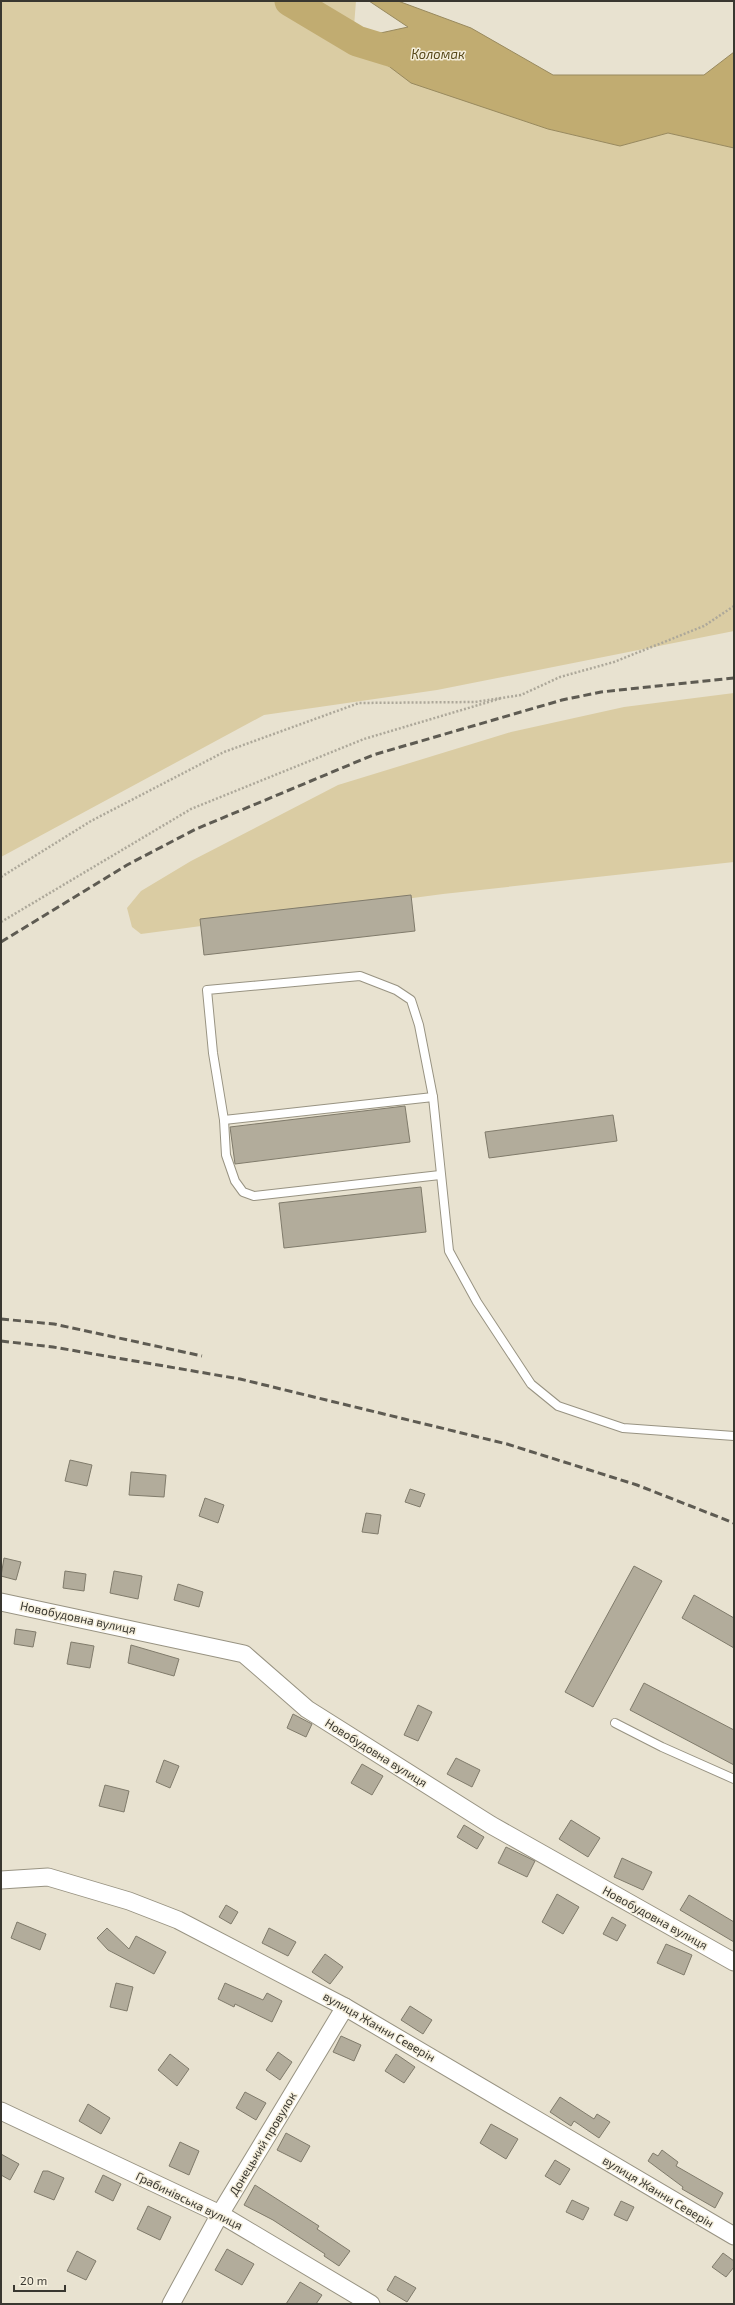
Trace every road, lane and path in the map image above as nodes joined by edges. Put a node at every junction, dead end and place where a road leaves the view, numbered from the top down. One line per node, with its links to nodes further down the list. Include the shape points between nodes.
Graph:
1 (734, 606): 2 (path, via 697,629 614,662 560,677 526,693)
2 (517, 694): 3 (path, via 475,702 359,703 224,752 91,821); 4 (path, via 364,739 191,809)
3 (1, 877)
4 (1, 922)
5 (433, 1097): 6 (lane); 6 (lane, via 419,1025 411,1000 396,990 360,976 207,990 213,1053); 7 (lane)
6 (224, 1120): 7 (lane, via 226,1155 235,1181 243,1192 254,1196)
7 (440, 1175): 8 (lane, via 448,1251 477,1302 531,1384 558,1406 623,1428)
8 (734, 1436)
9 (1, 1602): 13 (street, Новобудовна вулиця, via 244,1654 307,1710 491,1825)
10 (615, 1723): 11 (lane)
11 (734, 1779)
12 (1, 1880): 14 (street, вулиця Жанни Северін, via 48,1877 129,1901 178,1920)
13 (734, 1962)
14 (346, 2007): 16 (street, Донецький провулок); 17 (street, вулиця Жанни Северін)
15 (1, 2111): 16 (street, Грабинівська вулиця)
16 (220, 2214): 18 (street, Донецький провулок); 19 (street, Грабинівська вулиця)
17 (734, 2236)
18 (171, 2304)
19 (371, 2304)

